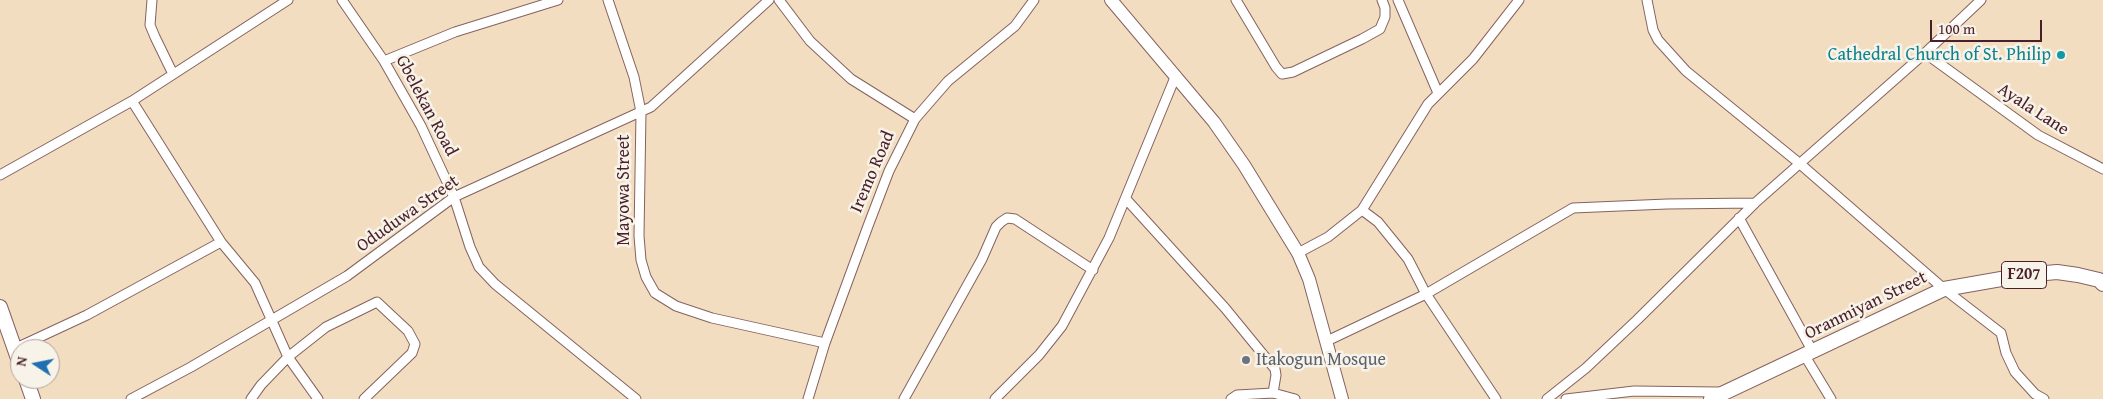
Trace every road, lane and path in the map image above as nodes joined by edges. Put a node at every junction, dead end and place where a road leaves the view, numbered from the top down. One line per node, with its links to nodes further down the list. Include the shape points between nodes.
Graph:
1 (152, 0): 18 (street, via 150,25)
2 (288, 0): 18 (street)
3 (342, 0): 17 (street, Gbelekan Road)
4 (558, 0): 17 (street, via 455,32)
5 (608, 0): 22 (street, Mayowa Street)
6 (769, 0): 22 (street, Oduduwa Street)
7 (779, 0): 23 (street, via 810,41 851,79)
8 (1034, 0): 23 (street, Iremo Road, via 1015,26 948,80)
9 (1111, 0): 19 (street)
10 (1236, 0): 11 (street, via 1282,74 1380,29 1385,17)
11 (1382, 0)
12 (1398, 0): 20 (street)
13 (1519, 0): 20 (street, via 1473,59)
14 (1647, 0): 24 (street, via 1658,40 1686,71)
15 (1981, 0): 16 (street)
16 (1925, 53): 24 (street); 25 (street, Ayala Lane, via 2038,136)
17 (384, 60): 27 (street, Gbelekan Road, via 421,126)
18 (173, 74): 21 (street)
19 (1176, 75): 28 (street); 33 (street, via 1244,165)
20 (1438, 93): 30 (street, via 1418,118)
21 (132, 101): 26 (street); 32 (street)
22 (642, 112): 27 (street, Oduduwa Street); 43 (street, Mayowa Street, via 639,236 646,277 655,293 676,306 712,318)
23 (915, 119): 43 (street, Iremo Road, via 889,171)
24 (1799, 163): 29 (street); 36 (street)
25 (2103, 169)
26 (0, 175)
27 (454, 197): 39 (street, Oduduwa Street, via 347,276); 53 (street, Gbelekan Road, via 479,267 495,284)
28 (1126, 198): 34 (street); 46 (street, via 1275,369)
29 (1755, 203): 31 (street); 37 (street, via 1574,208)
30 (1362, 210): 33 (street, via 1328,237); 37 (street, via 1378,222 1408,259)
31 (1739, 218): 44 (street); 60 (street, via 1638,319)
32 (221, 242): 39 (street, via 255,283); 41 (street, via 87,315)
33 (1298, 253): 42 (street)
34 (1093, 270): 54 (street, via 1015,219 1007,218 1001,222); 55 (street, via 1062,326)
35 (2102, 280): 36 (main road, F207, via 2057,272)
36 (1944, 289): 44 (main road, Oranmiyan Street / F207); 63 (street, via 2001,333 2015,372)
37 (1426, 294): 42 (street); 59 (street)
38 (0, 307): 40 (main road)
39 (271, 319): 45 (street); 49 (street, Oduduwa Street)
40 (11, 339)
41 (35, 339)
42 (1327, 340): 58 (street)
43 (825, 343): 48 (street, Iremo Road)
44 (1809, 354): 47 (main road, F207); 62 (street)
45 (288, 357): 50 (street); 51 (street); 52 (street, via 326,327 376,302 408,331 415,344 412,353)
46 (1273, 393): 56 (street, via 1237,395); 57 (street)
47 (1717, 396): 61 (street, via 1634,391)
48 (811, 398)
49 (131, 399)
50 (251, 399)
51 (318, 399)
52 (364, 399)
53 (636, 399)
54 (904, 399)
55 (996, 399)
56 (1231, 399)
57 (1294, 399)
58 (1342, 399)
59 (1496, 399)
60 (1547, 399)
61 (1566, 399)
62 (1831, 399)
63 (2044, 399)

